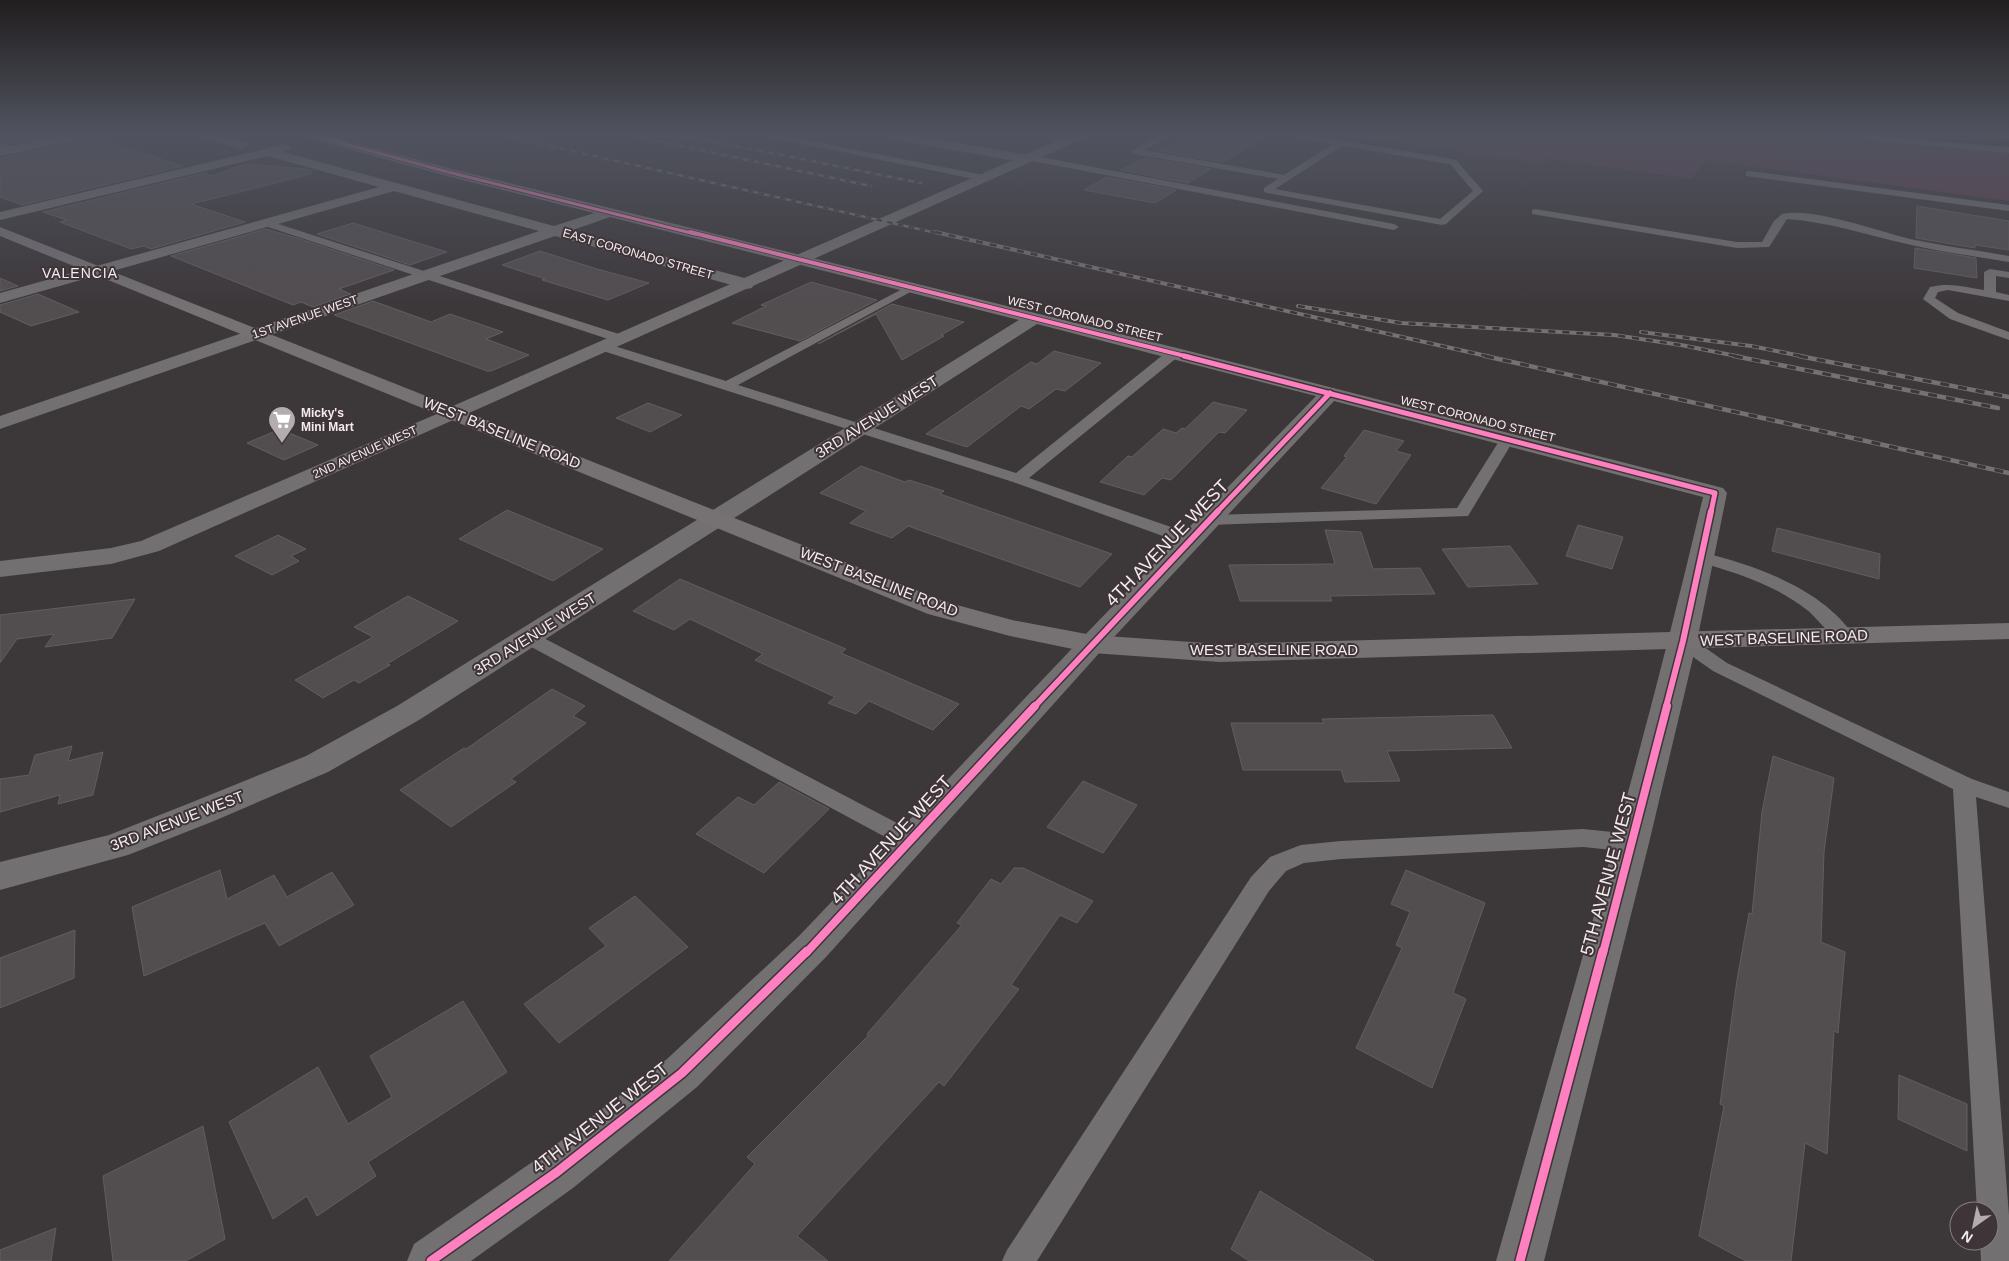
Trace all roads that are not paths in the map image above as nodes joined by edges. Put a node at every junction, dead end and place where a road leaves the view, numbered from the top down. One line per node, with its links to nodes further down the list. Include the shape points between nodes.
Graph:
1 (93, 194): 13 (street)
2 (368, 194): 14 (street)
3 (418, 194): 17 (street, EAST CORONADO STREET)
4 (536, 194): 11 (street, WEST CORONADO STREET)
5 (948, 194): 18 (street, 2ND AVENUE WEST)
6 (1218, 194): 15 (lane)
7 (1288, 194): 8 (lane, via 1442,222)
8 (1475, 194)
9 (1901, 194): 10 (lane)
10 (2009, 208)
11 (610, 212): 17 (street, 1ST AVENUE WEST); 18 (street, WEST CORONADO STREET)
12 (1535, 212): 19 (lane, via 1737,245 1765,245 1785,216 1809,217 1910,242)
13 (0, 216)
14 (266, 223): 20 (street); 21 (lane)
15 (1394, 227)
16 (0, 230): 20 (main road, WEST BASELINE ROAD)
17 (555, 230): 21 (street, 1ST AVENUE WEST); 23 (street, EAST CORONADO STREET)
18 (800, 259): 23 (street, 2ND AVENUE WEST); 24 (street, WEST CORONADO STREET)
19 (2009, 259)
20 (98, 271): 26 (street); 29 (main road, WEST BASELINE ROAD)
21 (425, 275): 29 (street, 1ST AVENUE WEST); 31 (lane)
22 (2009, 275): 25 (lane, via 1990,272)
23 (746, 284): 31 (street, 2ND AVENUE WEST)
24 (912, 287): 28 (street, WEST CORONADO STREET); 34 (lane)
25 (1990, 294): 27 (lane); 30 (lane, via 1941,288 1934,289 1929,299 1954,316)
26 (0, 298)
27 (2009, 298)
28 (1034, 318): 33 (street, WEST CORONADO STREET); 38 (street, 3RD AVENUE WEST)
29 (256, 334): 36 (main road, WEST BASELINE ROAD); 37 (street, 1ST AVENUE WEST)
30 (2009, 336)
31 (621, 339): 32 (street, 2ND AVENUE WEST)
32 (604, 347): 34 (lane); 36 (street, 2ND AVENUE WEST)
33 (1174, 353): 35 (street, WEST CORONADO STREET); 40 (lane)
34 (727, 386): 38 (lane)
35 (1330, 393): 39 (street, WEST CORONADO STREET); 43 (street, 4TH AVENUE WEST)
36 (453, 413): 42 (main road, WEST BASELINE ROAD); 45 (street, 2ND AVENUE WEST, via 150,546 111,556)
37 (0, 423)
38 (860, 428): 40 (lane); 42 (street, 3RD AVENUE WEST)
39 (1508, 438): 41 (street, WEST CORONADO STREET); 43 (lane, via 1462,513)
40 (1018, 479): 43 (lane)
41 (1715, 493): 44 (street, 5TH AVENUE WEST)
42 (718, 518): 48 (street, 3RD AVENUE WEST); 50 (main road, WEST BASELINE ROAD, via 937,608 1010,628)
43 (1201, 530): 50 (street, 4TH AVENUE WEST)
44 (1701, 556): 47 (lane, via 1759,574 1784,586 1812,605); 49 (street, 5TH AVENUE WEST)
45 (0, 569)
46 (2009, 631): 47 (main road, WEST BASELINE ROAD)
47 (1846, 636): 49 (main road, WEST BASELINE ROAD)
48 (529, 638): 53 (lane); 55 (street, 3RD AVENUE WEST, via 408,713 317,764 116,846)
49 (1683, 641): 50 (main road, WEST BASELINE ROAD, via 1220,653); 51 (lane, via 1720,667); 54 (street, 5TH AVENUE WEST)
50 (1092, 644): 53 (street, 4TH AVENUE WEST)
51 (1964, 786): 52 (lane); 59 (lane)
52 (2009, 800)
53 (910, 840): 56 (street, 4TH AVENUE WEST, via 813,946 682,1073 558,1172)
54 (1632, 843): 57 (lane, via 1583,838 1341,850 1301,854 1278,864 1260,884); 58 (street, 5TH AVENUE WEST)
55 (0, 876)
56 (431, 1261)
57 (1018, 1261)
58 (1520, 1261)
59 (1997, 1261)

